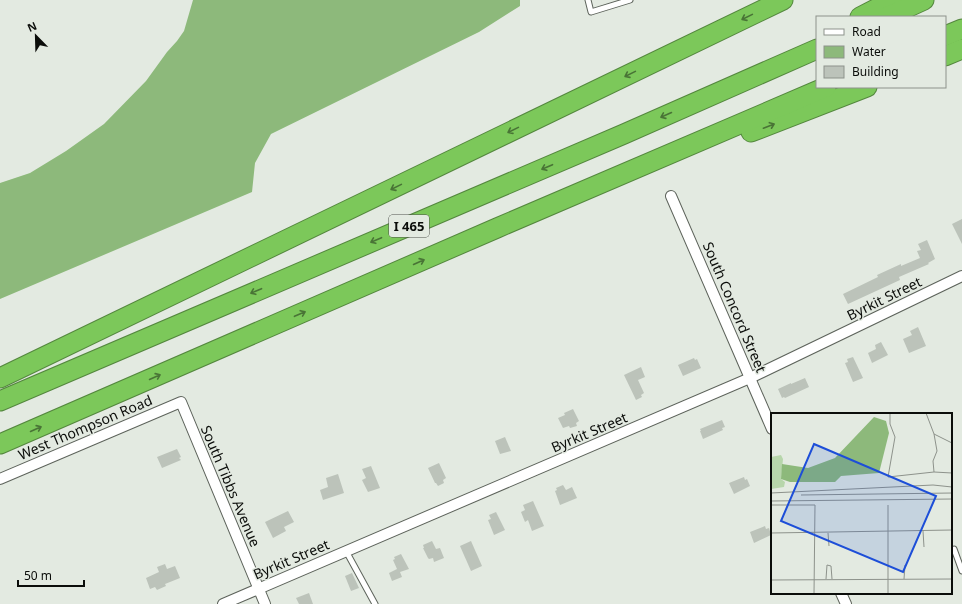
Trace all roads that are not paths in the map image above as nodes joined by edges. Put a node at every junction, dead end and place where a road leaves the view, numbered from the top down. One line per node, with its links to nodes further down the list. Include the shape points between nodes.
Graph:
1 (588, 0): 2 (lane, via 591,12)
2 (630, 0)
3 (782, 0): 20 (highway, one-way to 20)
4 (893, 0): 6 (highway)
5 (924, 0): 7 (highway)
6 (862, 16)
7 (889, 16)
8 (962, 29): 9 (highway)
9 (946, 36)
10 (816, 40): 16 (highway)
11 (816, 49): 16 (highway, I 465)
12 (962, 49): 13 (highway)
13 (946, 56)
14 (824, 88): 18 (highway, I 465)
15 (865, 88): 18 (highway, one-way to 15)
16 (684, 107): 22 (highway, I 465, one-way to 22)
17 (671, 196): 21 (street, South Concord Street)
18 (497, 228): 25 (highway, I 465, one-way to 18)
19 (962, 276): 21 (street, Byrkit Street)
20 (0, 378)
21 (750, 378): 24 (street, South Concord Street); 28 (street, Byrkit Street)
22 (0, 401)
23 (180, 402): 26 (street, West Thompson Road); 30 (street, South Tibbs Avenue)
24 (771, 427)
25 (0, 444)
26 (0, 479)
27 (954, 549): 29 (lane)
28 (346, 551): 30 (street, Byrkit Street); 34 (lane)
29 (962, 571)
30 (259, 589): 32 (street, Byrkit Street); 33 (street, South Tibbs Avenue)
31 (841, 594): 35 (street)
32 (224, 604)
33 (265, 604)
34 (375, 604)
35 (846, 604)

